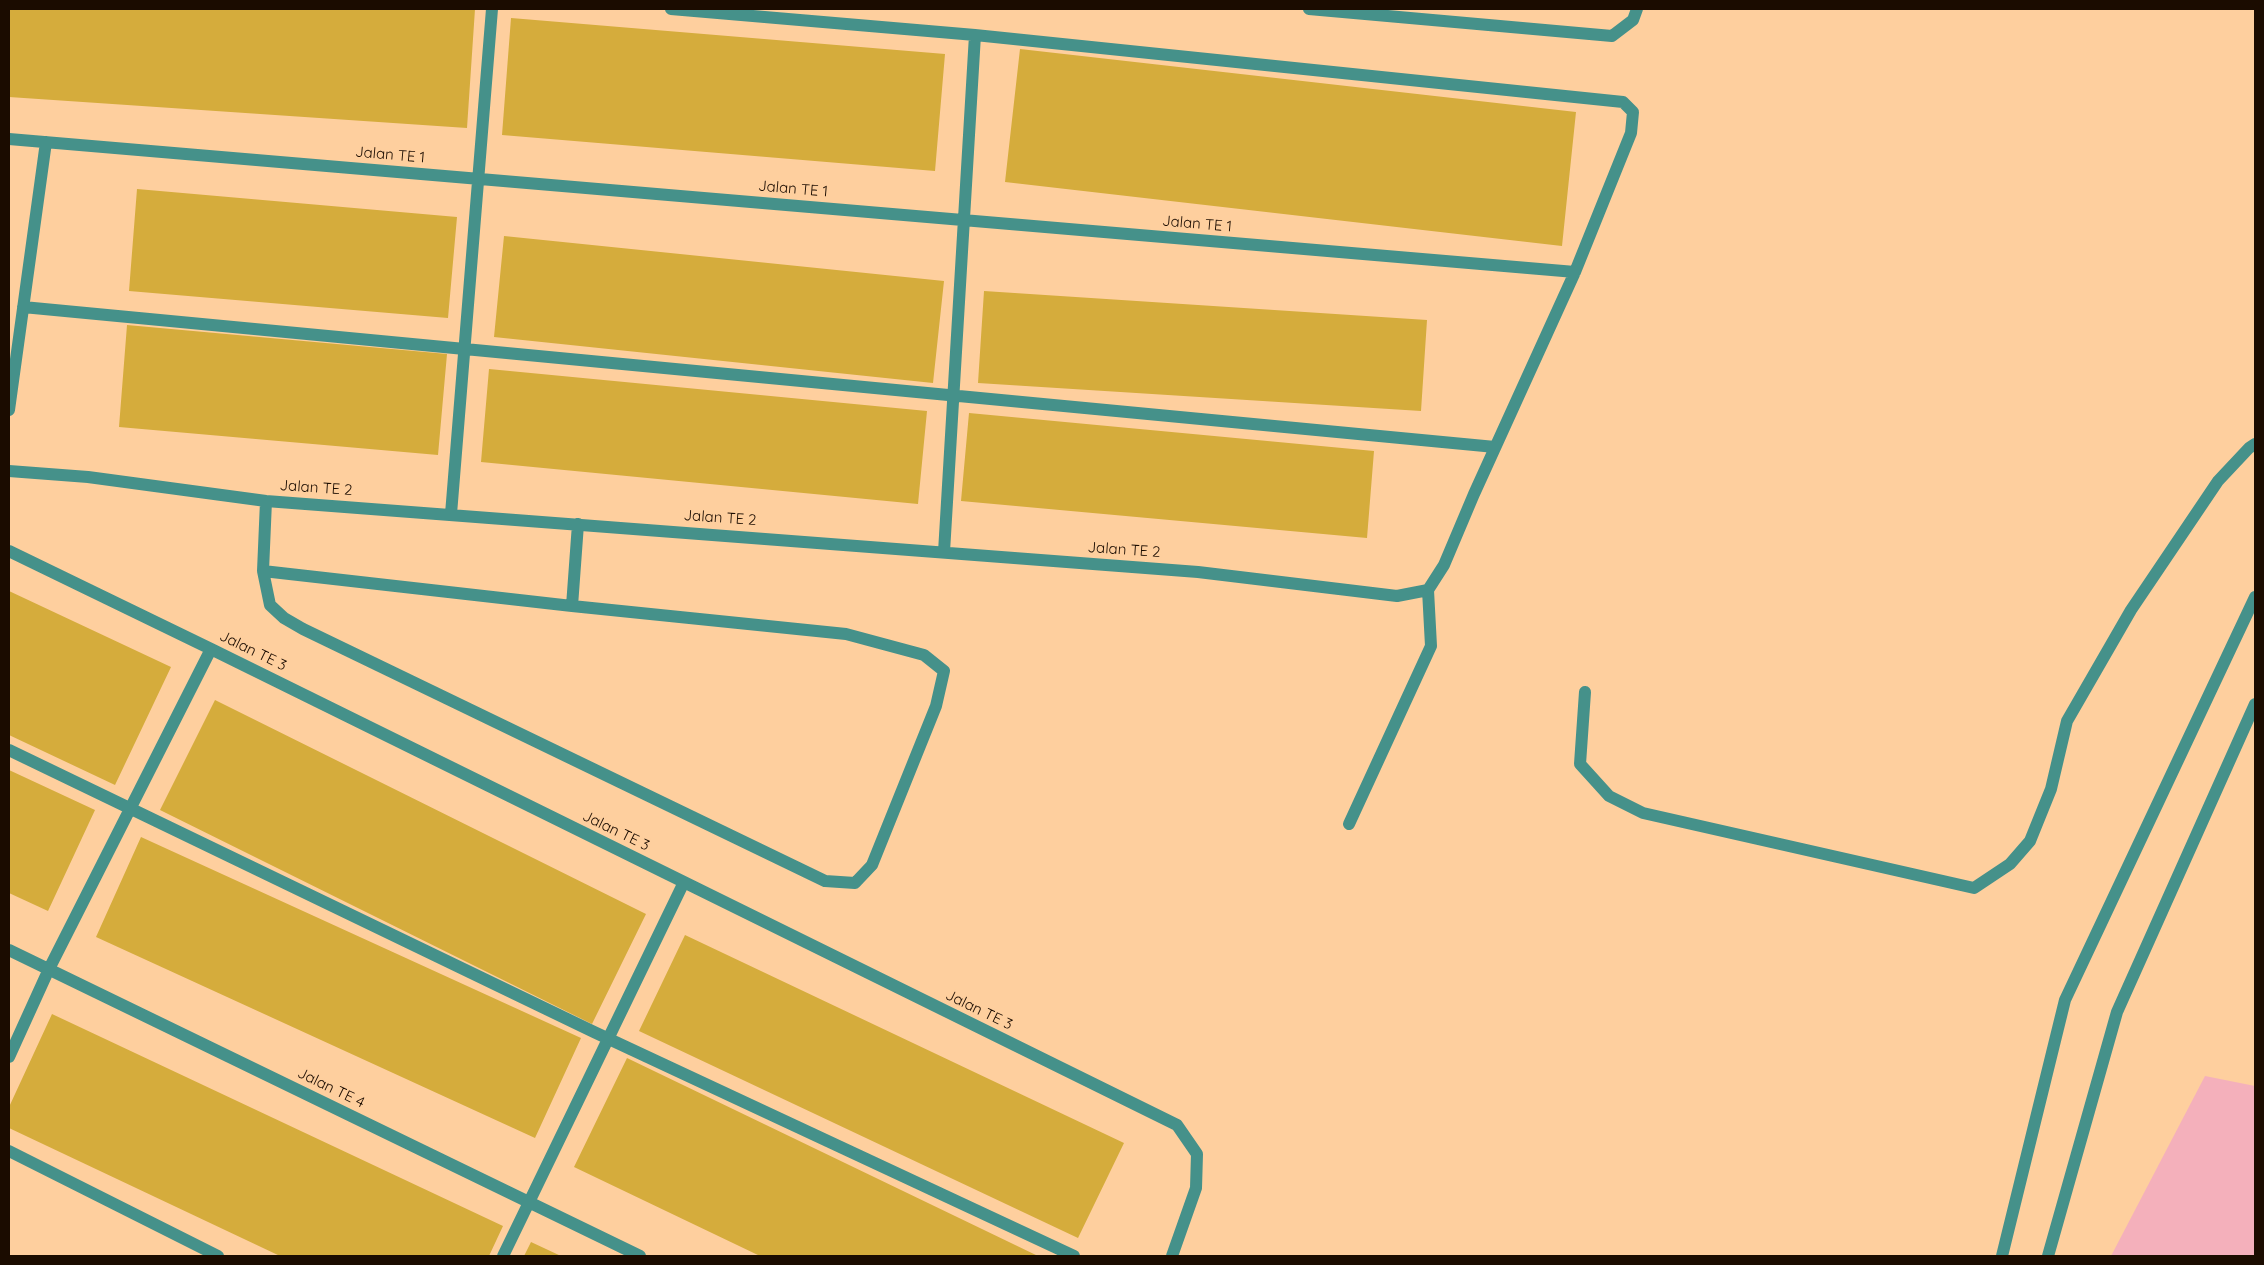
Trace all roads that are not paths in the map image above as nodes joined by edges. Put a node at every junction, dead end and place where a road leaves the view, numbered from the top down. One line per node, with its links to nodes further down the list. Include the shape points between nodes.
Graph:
1 (492, 9): 8 (street)
2 (671, 9): 5 (street)
3 (1309, 9): 4 (street, via 1612,36 1633,20)
4 (1637, 9)
5 (975, 35): 9 (street); 10 (street, via 1623,102 1633,112 1631,133)
6 (9, 139): 7 (street, Jalan TE 1)
7 (46, 142): 8 (street, Jalan TE 1); 11 (street)
8 (478, 179): 9 (street, Jalan TE 1); 12 (street)
9 (964, 220): 10 (street, Jalan TE 1); 13 (street)
10 (1575, 272): 16 (street)
11 (23, 307): 12 (street); 14 (street)
12 (464, 348): 13 (street); 19 (street)
13 (954, 396): 16 (street); 22 (street)
14 (9, 410)
15 (2255, 444): 28 (street, via 2218,481 2131,610 2067,721 2052,789 2030,841 2010,864 1974,888 1643,813 1609,796 1580,764)
16 (1495, 447): 24 (street, via 1444,565)
17 (9, 471): 18 (street, Jalan TE 2, via 88,477)
18 (266, 500): 19 (street, Jalan TE 2); 23 (street)
19 (451, 514): 20 (street, Jalan TE 2)
20 (578, 524): 22 (street, Jalan TE 2); 26 (street)
21 (9, 551): 27 (street, Jalan TE 3)
22 (944, 552): 24 (street, Jalan TE 2, via 1198,572 1397,596)
23 (263, 572): 26 (street); 26 (street, via 270,605 303,629 825,881 855,883 872,865 936,706 944,670 924,655 846,634)
24 (1428, 590): 32 (street, via 1432,646)
25 (2255, 597): 45 (street, via 2065,1000)
26 (572, 606)
27 (211, 649): 31 (street); 33 (street, Jalan TE 3)
28 (1585, 692)
29 (2255, 704): 46 (street, via 2117,1012)
30 (9, 750): 31 (street)
31 (130, 809): 35 (street); 36 (street)
32 (1349, 824)
33 (684, 882): 36 (street); 44 (street, Jalan TE 3, via 1176,1125 1197,1154 1196,1188)
34 (9, 950): 35 (street, Jalan TE 4)
35 (49, 969): 37 (street); 39 (street, Jalan TE 4)
36 (608, 1039): 39 (street); 43 (street)
37 (9, 1057)
38 (9, 1151): 40 (street)
39 (530, 1203): 41 (street); 42 (street, Jalan TE 4)
40 (218, 1256)
41 (503, 1256)
42 (640, 1256)
43 (1074, 1256)
44 (1172, 1256)
45 (2002, 1256)
46 (2048, 1256)

